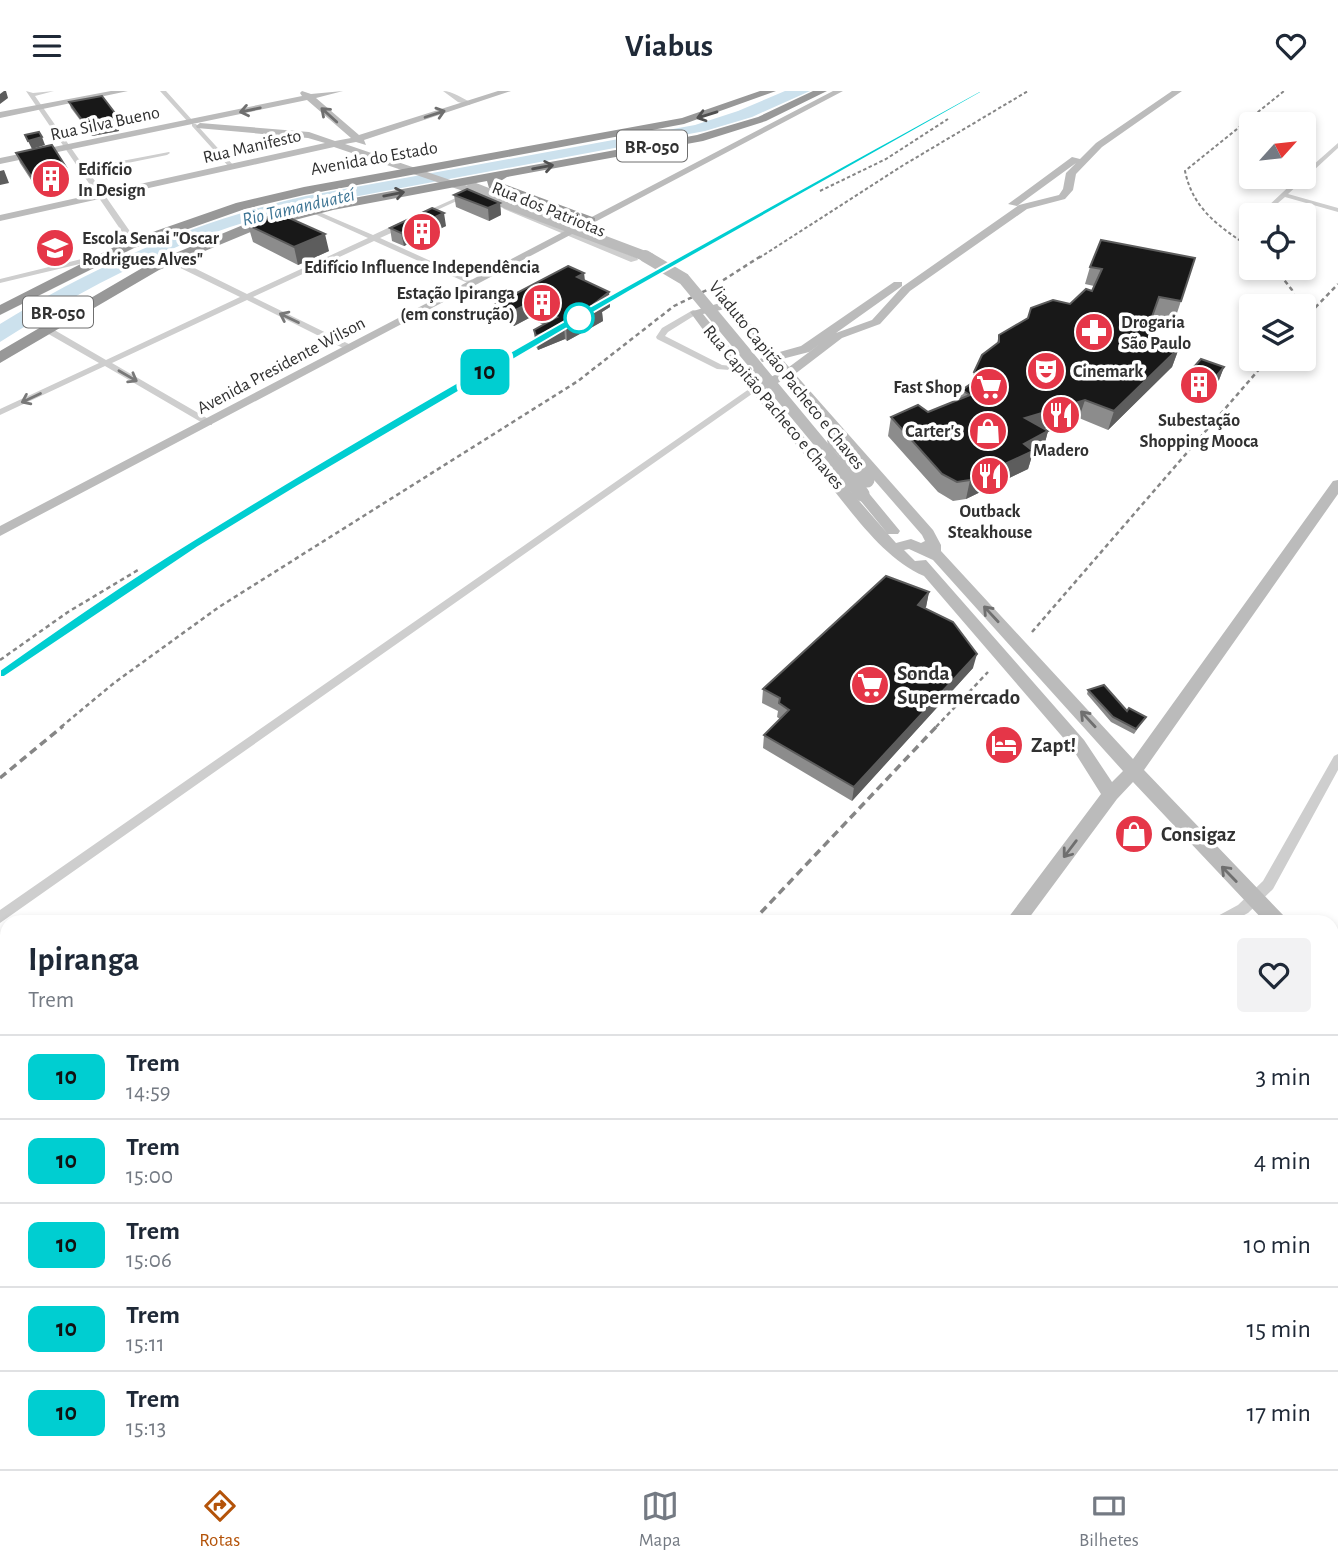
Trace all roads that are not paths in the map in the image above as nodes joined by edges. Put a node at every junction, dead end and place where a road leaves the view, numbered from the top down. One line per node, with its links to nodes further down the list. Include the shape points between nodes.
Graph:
1 (51, 91): 11 (street)
2 (124, 91): 14 (main road)
3 (163, 91): 16 (street)
4 (339, 91): 12 (main road)
5 (446, 91): 13 (street)
6 (507, 91): 13 (main road, Rua Manifesto)
7 (771, 91): 25 (highway, Avenida do Estado / BR-050, one-way to 25, via 684,121)
8 (822, 91): 30 (highway, Avenida do Estado / BR-050, one-way to 8, via 716,133)
9 (839, 91): 42 (main road, Avenida Presidente Wilson)
10 (1178, 91): 20 (main road)
11 (30, 93): 14 (street)
12 (305, 94): 17 (main road, one-way to 17); 18 (main road, Rua dos Patriotas, one-way to 12)
13 (469, 103): 18 (main road, Rua Manifesto, one-way to 13, via 373,139)
14 (40, 107): 15 (main road); 22 (street)
15 (0, 115)
16 (192, 123): 17 (main road, Rua Silva Bueno); 22 (main road, Rua Silva Bueno); 28 (street)
17 (211, 123): 19 (main road, Rua dos Patriotas, via 292,132)
18 (356, 139): 19 (main road, Rua Manifesto); 26 (main road, Rua dos Patriotas)
19 (335, 144): 26 (main road, Rua dos Patriotas); 28 (main road, Rua Manifesto)
20 (1100, 145): 33 (main road); 35 (main road, via 1071,173)
21 (1338, 145): 27 (street)
22 (68, 147): 24 (main road, Rua Silva Bueno); 29 (street)
23 (167, 153): 29 (street)
24 (0, 161)
25 (467, 161): 26 (highway, Avenida do Estado / BR-050); 31 (highway, via 462,170)
26 (412, 165): 31 (main road, Rua dos Patriotas); 32 (highway, via 421,181); 46 (highway, Avenida do Estado / BR-050, via 266,199)
27 (1316, 165)
28 (232, 167): 37 (main road, Rua Manifesto)
29 (83, 170): 37 (street)
30 (503, 174): 31 (highway, Avenida do Estado / BR-050); 42 (highway, via 493,185)
31 (473, 185): 32 (highway, Avenida do Estado / BR-050); 43 (street, Rua dos Patriotas); 44 (street); 69 (main road, Viaduto Capitão Pacheco e Chaves, bridge, via 637,246 685,272 704,289)
32 (419, 189): 40 (highway, Avenida do Estado / BR-050, one-way to 32)
33 (1036, 189): 35 (main road, via 1053,188); 55 (main road)
34 (1290, 189): 36 (street)
35 (1065, 195): 56 (main road, via 1023,207 983,233 906,289)
36 (1284, 195): 38 (street); 39 (street)
37 (101, 196): 41 (main road, Rua Manifesto); 46 (street)
38 (1275, 203)
39 (1338, 210)
40 (310, 211): 44 (street); 45 (highway, Avenida do Estado / BR-050)
41 (0, 218)
42 (590, 222): 43 (main road, Avenida Presidente Wilson)
43 (568, 233): 49 (street, Rua dos Patriotas); 51 (main road, Avenida Presidente Wilson)
44 (374, 237): 51 (street); 52 (street)
45 (209, 242): 48 (highway, Avenida do Estado); 58 (highway, Avenida do Estado / BR-050, via 116,278)
46 (134, 243): 47 (highway, Avenida do Estado / BR-050)
47 (110, 254): 50 (street); 53 (highway, Avenida do Estado / BR-050)
48 (169, 259): 52 (street); 57 (highway, Avenida do Estado)
49 (634, 260)
50 (0, 281)
51 (475, 283): 59 (main road, Avenida Presidente Wilson)
52 (245, 297): 59 (street, one-way to 52); 62 (street)
53 (0, 310)
54 (696, 312): 60 (main road, Rua Capitão Pacheco e Chaves, via 727,305); 63 (main road, Rua Capitão Pacheco e Chaves); 63 (street, via 660,337 720,367)
55 (857, 313): 56 (main road, via 860,321); 60 (main road, via 805,349)
56 (876, 322): 64 (main road, via 834,337)
57 (48, 330): 61 (highway, Avenida do Estado); 62 (street)
58 (0, 345)
59 (350, 348): 67 (main road, Avenida Presidente Wilson)
60 (773, 356): 63 (main road); 64 (main road, Rua Capitão Pacheco e Chaves)
61 (0, 358)
62 (106, 363): 66 (street, one-way to 66); 67 (street, one-way to 67)
63 (739, 369): 65 (main road, Rua Capitão Pacheco e Chaves)
64 (789, 373): 65 (main road); 73 (main road, Rua Capitão Pacheco e Chaves, via 928,533)
65 (755, 389): 70 (main road, Rua Capitão Pacheco e Chaves); 81 (street)
66 (0, 412)
67 (209, 423): 71 (main road, Avenida Presidente Wilson)
68 (1338, 484): 78 (main road)
69 (864, 489): 70 (main road); 72 (main road, Rua Capitão Pacheco e Chaves); 73 (main road, Rua Capitão Pacheco e Chaves)
70 (876, 530): 72 (main road, Rua Capitão Pacheco e Chaves)
71 (0, 533)
72 (898, 546): 73 (main road, via 921,546); 75 (main road, Rua Capitão Pacheco e Chaves, via 914,567 928,572)
73 (937, 555): 74 (main road, Rua Capitão Pacheco e Chaves, one-way to 73)
74 (1037, 664): 75 (main road, via 1026,669); 78 (main road, Rua Capitão Pacheco e Chaves, one-way to 74)
75 (1011, 667): 76 (main road, Rua Capitão Pacheco e Chaves)
76 (1078, 744): 78 (main road, via 1108,768); 79 (main road, Rua Capitão Pacheco e Chaves)
77 (1338, 759): 80 (street, via 1268,885)
78 (1135, 769): 79 (main road); 80 (main road, Rua Capitão Pacheco e Chaves, one-way to 78)
79 (1111, 795): 82 (main road, one-way to 82)
80 (1253, 899): 83 (street); 84 (main road, Rua Capitão Pacheco e Chaves)
81 (4, 915)
82 (1020, 915)
83 (1229, 915)
84 (1270, 915)

